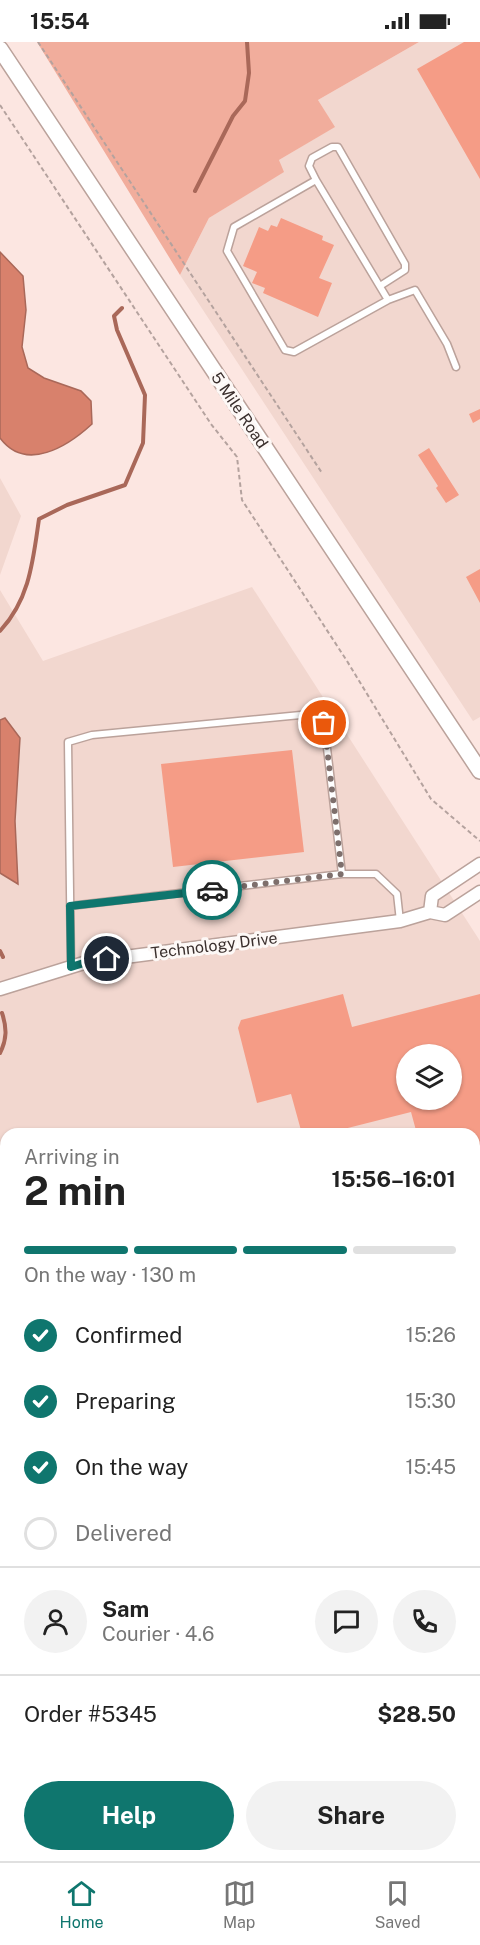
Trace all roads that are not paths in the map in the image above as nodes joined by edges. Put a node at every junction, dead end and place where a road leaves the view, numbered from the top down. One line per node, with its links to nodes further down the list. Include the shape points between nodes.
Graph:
1 (0, 49): 6 (street, 5 Mile Road)
2 (316, 180): 3 (lane); 3 (lane, via 309,166 312,158 338,147 405,264 405,270); 4 (lane, via 234,227 227,251 266,319 285,350 294,352)
3 (380, 286): 4 (lane)
4 (388, 300): 5 (lane, via 415,290)
5 (456, 366)
6 (480, 771)
7 (480, 864): 11 (street, via 432,896)
8 (342, 874): 10 (lane); 10 (lane, via 324,723 311,714 92,735 68,742); 12 (lane, via 376,874 397,894)
9 (480, 892): 11 (street, Technology Drive, via 445,915)
10 (70, 906): 13 (lane)
11 (430, 912): 12 (street, Technology Drive)
12 (400, 921): 13 (street, Technology Drive)
13 (71, 967): 14 (street, Technology Drive)
14 (0, 989)

